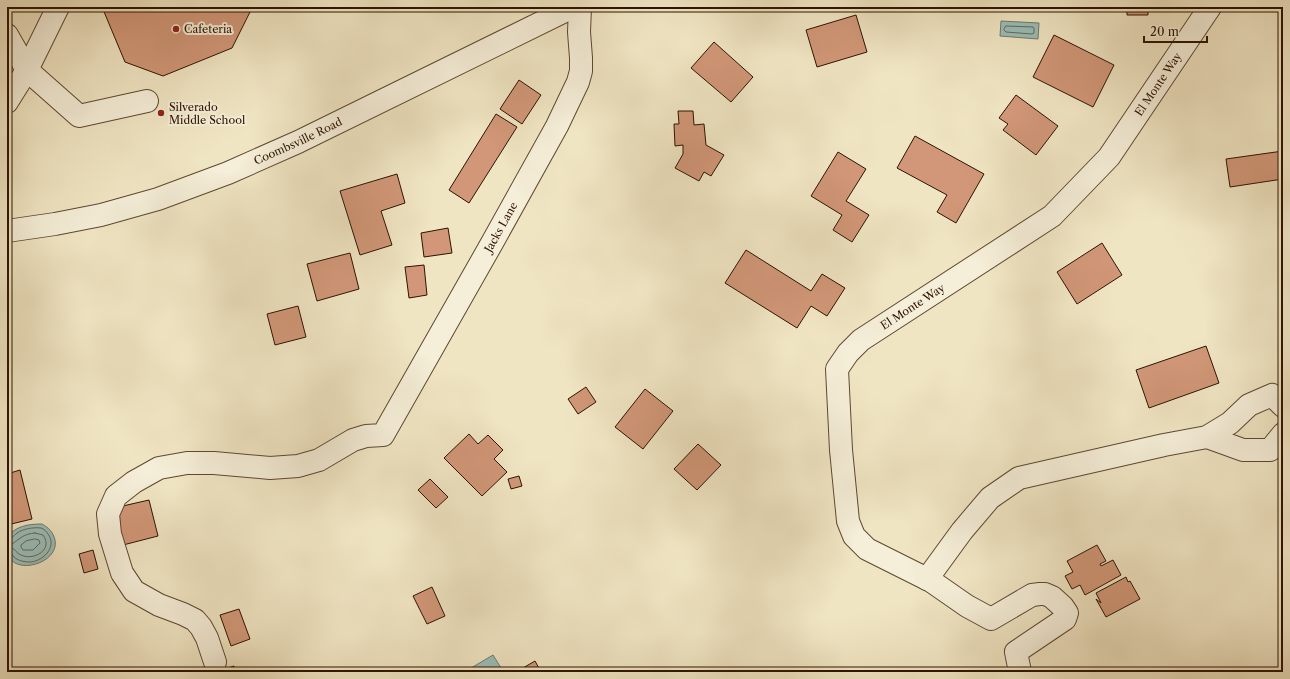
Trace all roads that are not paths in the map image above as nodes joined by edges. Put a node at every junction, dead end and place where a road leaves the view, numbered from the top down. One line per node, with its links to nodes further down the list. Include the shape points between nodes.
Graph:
1 (42, 7): 6 (street)
2 (58, 7): 6 (street)
3 (573, 7): 11 (street, Coombsville Road, via 298,142 158,200 101,215)
4 (580, 7): 16 (street, Jacks Lane, via 581,71 575,88 557,126 492,243 382,435 353,440 319,460 298,466 270,468 187,463 159,468 116,496 108,514 110,534 122,573 134,591 195,620 207,638)
5 (1210, 7): 15 (street, El Monte Way, via 1109,157 1052,216 861,340 837,369 848,521 854,536 867,549)
6 (46, 32): 8 (street)
7 (7, 35): 8 (street)
8 (27, 70): 9 (street, via 79,116); 10 (street)
9 (147, 101)
10 (7, 102)
11 (7, 231)
12 (1283, 406): 14 (street, via 1272,394 1249,405 1230,423)
13 (1283, 434): 14 (street, via 1270,450 1243,450)
14 (1207, 437): 15 (street, via 1019,478 990,498)
15 (927, 579): 17 (street, El Monte Way, via 991,619 1032,595 1045,594 1064,607 1067,613 1065,619)
16 (215, 662)
17 (1018, 662)

